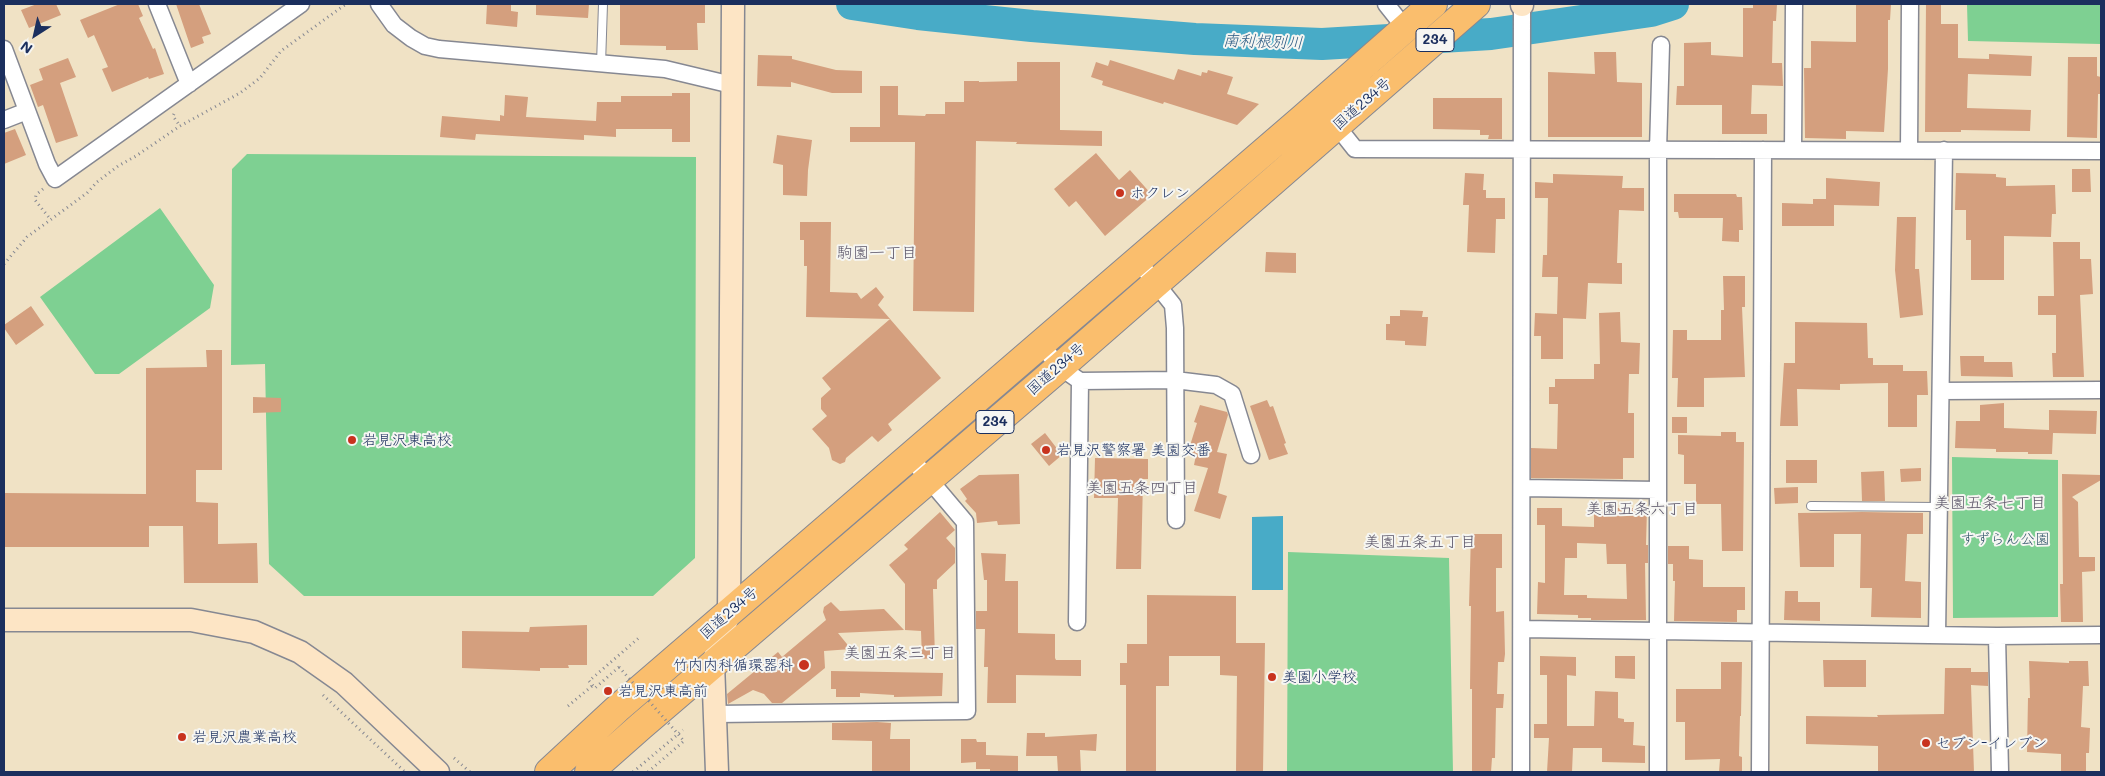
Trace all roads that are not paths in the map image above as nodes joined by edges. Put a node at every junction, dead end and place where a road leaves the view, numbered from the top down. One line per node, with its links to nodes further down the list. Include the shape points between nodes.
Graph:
1 (158, 4): 15 (street)
2 (301, 4): 15 (street)
3 (379, 4): 14 (street, via 394,25 425,46)
4 (603, 4): 14 (lane)
5 (733, 4): 16 (street)
6 (1386, 4): 11 (street)
7 (1522, 4): 21 (street)
8 (1794, 4): 24 (street)
9 (1910, 4): 25 (street)
10 (1473, 7): 20 (highway, 国道234号 / 234)
11 (1420, 15): 17 (highway, 国道234号 / 234)
12 (1661, 45): 22 (street)
13 (4, 49): 18 (street)
14 (601, 64): 16 (street, via 665,70)
15 (189, 84): 18 (street, via 55,179)
16 (732, 85): 43 (street)
17 (1319, 104): 20 (street); 28 (highway, 国道234号 / 234)
18 (27, 112): 19 (street)
19 (4, 120)
20 (1337, 126): 21 (street, via 1355,149); 29 (highway, 国道234号 / 234)
21 (1520, 150): 22 (street); 38 (street)
22 (1658, 150): 23 (street); 39 (street)
23 (1763, 150): 24 (street); 48 (street)
24 (1793, 150): 25 (street)
25 (1909, 150): 26 (street)
26 (1944, 150): 27 (street); 33 (street)
27 (2101, 151)
28 (1138, 261): 29 (street); 30 (highway, 国道234号 / 234)
29 (1156, 283): 31 (highway, 国道234号 / 234); 32 (street, via 1173,305)
30 (1041, 345): 31 (street); 36 (highway, 国道234号 / 234)
31 (1070, 374): 32 (street); 37 (highway, 国道234号 / 234); 45 (street)
32 (1175, 380): 35 (street, via 1216,385 1232,394); 42 (street)
33 (1941, 390): 34 (street); 41 (street)
34 (2101, 390)
35 (1251, 455)
36 (910, 457): 37 (street); 43 (highway, 国道234号 / 234)
37 (928, 478): 52 (highway, 国道234号 / 234); 53 (street, via 965,522 967,711)
38 (1522, 488): 39 (street); 46 (street)
39 (1658, 490): 47 (street)
40 (1811, 506): 41 (lane)
41 (1939, 507): 49 (street)
42 (1176, 520)
43 (729, 613): 52 (street); 55 (highway, 国道234号 / 234)
44 (4, 620): 54 (street, via 191,620 254,632 300,652 344,683)
45 (1077, 622)
46 (1523, 629): 47 (street); 58 (street)
47 (1658, 631): 48 (street); 59 (street)
48 (1760, 632): 49 (street); 60 (street)
49 (1937, 635): 51 (street)
50 (2101, 635): 51 (street)
51 (1997, 636): 61 (street)
52 (713, 663): 53 (street); 56 (highway, 国道234号 / 234)
53 (715, 714): 57 (street)
54 (438, 772)
55 (549, 772)
56 (590, 772)
57 (717, 772)
58 (1522, 772)
59 (1658, 772)
60 (1760, 772)
61 (2000, 772)

